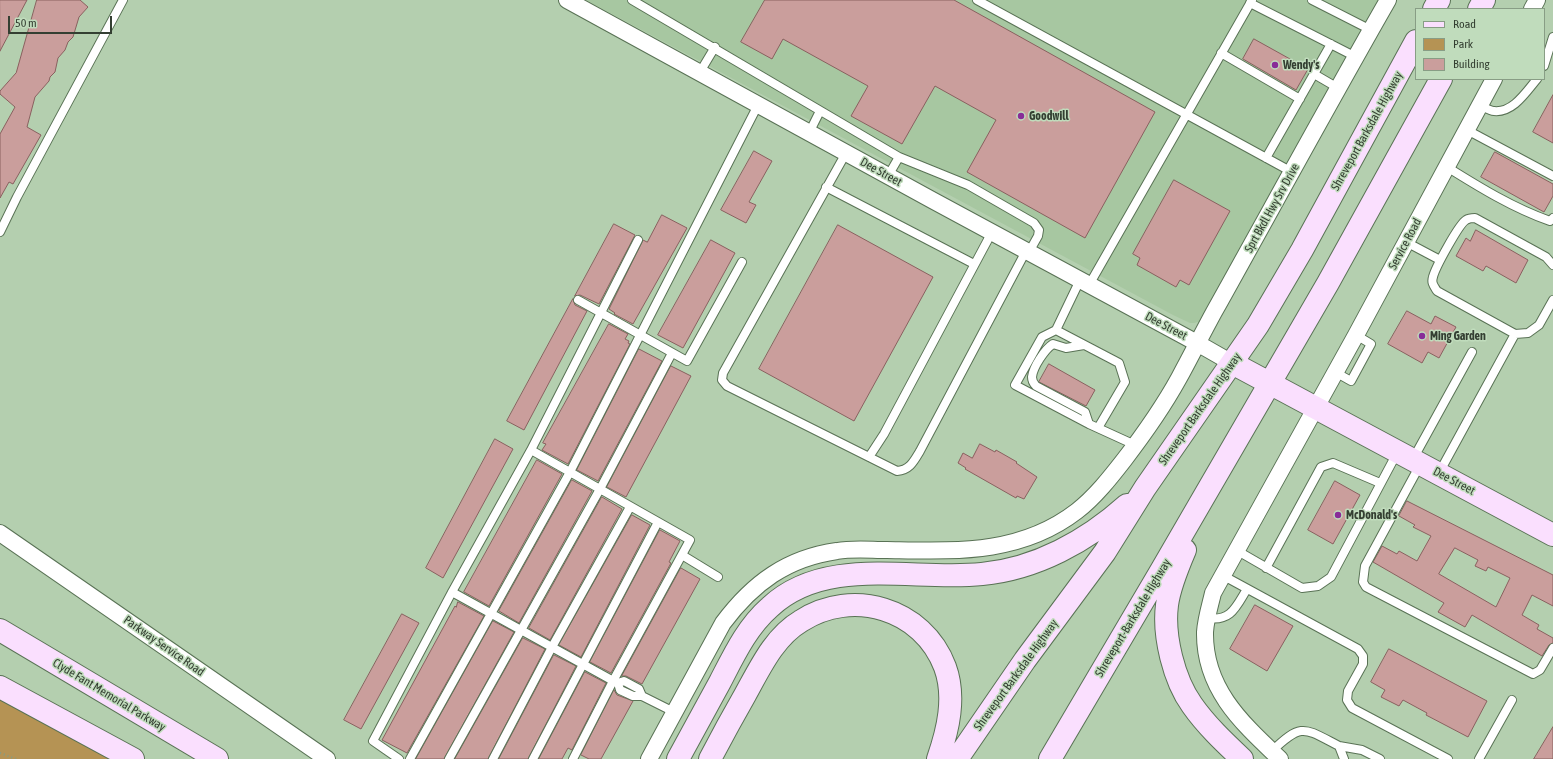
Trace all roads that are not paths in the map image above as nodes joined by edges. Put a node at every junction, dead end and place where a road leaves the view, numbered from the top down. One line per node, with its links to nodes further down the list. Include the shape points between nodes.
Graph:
1 (123, 0): 38 (lane)
2 (566, 0): 16 (street, Dee Street)
3 (632, 0): 12 (lane)
4 (977, 0): 26 (lane)
5 (1312, 0): 8 (lane)
6 (1388, 0): 8 (street, Sprt Bkdl Hwy Srv Drive)
7 (1251, 2): 10 (lane); 13 (lane)
8 (1371, 30): 14 (street, Sprt Bkdl Hwy Srv Drive)
9 (1553, 37): 15 (lane)
10 (1331, 44): 14 (lane); 17 (lane)
11 (1415, 44): 58 (main road, Shreveport Barksdale Highway, via 1302,250 1258,325)
12 (715, 48): 16 (lane); 25 (lane)
13 (1221, 53): 22 (lane); 26 (lane)
14 (1356, 57): 21 (street, Sprt Bkdl Hwy Srv Drive)
15 (1545, 63)
16 (700, 72): 23 (street, Dee Street)
17 (1314, 74): 21 (lane); 22 (lane)
18 (1439, 80): 59 (main road, via 1328,283)
19 (1493, 80): 24 (street, Service Road)
20 (1537, 80): 24 (lane, via 1506,110 1493,112)
21 (1338, 88): 33 (street, Sprt Bkdl Hwy Srv Drive)
22 (1300, 99): 31 (lane)
23 (758, 105): 28 (street, Dee Street); 53 (lane)
24 (1480, 105): 27 (street, Service Road)
25 (820, 111): 28 (lane); 30 (lane)
26 (1186, 114): 31 (lane); 47 (lane)
27 (1467, 130): 32 (street, Service Road); 35 (lane)
28 (809, 133): 29 (street, Dee Street)
29 (846, 153): 34 (street, Dee Street); 36 (lane)
30 (900, 157): 34 (lane); 42 (lane, via 968,185 1034,223 1039,230 1038,236)
31 (1266, 158): 33 (lane)
32 (1447, 167): 37 (lane, via 1486,191 1536,216 1550,221); 41 (street, Service Road)
33 (1292, 172): 54 (street, Sprt Bkdl Hwy Srv Drive)
34 (888, 176): 39 (street, Dee Street)
35 (1553, 176)
36 (826, 187): 45 (lane); 65 (lane, via 723,373 722,380 727,386)
37 (1553, 218)
38 (0, 232)
39 (992, 232): 42 (street, Dee Street); 45 (lane)
40 (638, 240): 50 (lane)
41 (1406, 242): 43 (lane); 60 (street, Service Road)
42 (1027, 252): 47 (street, Dee Street); 65 (lane, via 911,465 905,470 897,470)
43 (1440, 260): 46 (lane, via 1461,225 1467,219 1475,218 1546,257); 52 (lane, via 1432,284 1437,292)
44 (742, 262): 57 (lane, via 687,361)
45 (974, 264): 65 (lane, via 884,434)
46 (1553, 265)
47 (1084, 282): 51 (lane); 54 (street, Dee Street)
48 (578, 300): 50 (lane)
49 (1553, 300): 52 (lane, via 1539,325 1528,334)
50 (601, 314): 53 (lane); 64 (lane)
51 (1056, 330): 55 (lane); 61 (lane, via 1042,337 1015,385)
52 (1515, 334): 66 (lane)
53 (640, 335): 57 (lane); 67 (lane)
54 (1196, 343): 58 (street); 63 (street, Sprt Bkdl Hwy Srv Drive, via 1179,378)
55 (1084, 345): 61 (lane, via 1066,348 1053,344 1046,348 1032,378 1036,386 1085,412); 62 (lane, via 1119,363 1125,382)
56 (1472, 352): 66 (lane)
57 (672, 353): 71 (lane)
58 (1232, 363): 59 (main road); 70 (main road, Shreveport Barksdale Highway)
59 (1264, 380): 60 (main road, Dee Street); 68 (main road); 79 (main road, via 1166,537)
60 (1314, 408): 66 (main road, Dee Street); 76 (street, Service Road)
61 (1090, 424): 62 (lane)
62 (1098, 428): 63 (lane)
63 (1135, 445): 94 (street, Sprt Bkdl Hwy Srv Drive, via 1109,480 1078,511 1051,528 1014,543 952,551 839,550 806,558 778,571 754,587 723,622)
64 (531, 450): 67 (lane); 83 (lane)
65 (869, 457)
66 (1418, 462): 69 (lane); 74 (main road, Dee Street); 89 (lane, via 1365,566 1363,582 1366,587 1533,674 1540,670)
67 (570, 472): 71 (lane); 84 (lane)
68 (1216, 477): 79 (main road, Shreveport-Barksdale Highway); 112 (main road, via 1179,564 1167,604 1166,623 1178,679 1191,705 1218,737)
69 (1380, 483): 78 (lane, via 1331,576 1318,586 1302,588); 78 (lane, via 1332,462 1321,467)
70 (1145, 488): 107 (main road, via 1094,531 1063,550 1028,564 983,574 850,575 818,580 792,591 770,606 752,625); 110 (main road, Shreveport Barksdale Highway, via 1105,552)
71 (600, 490): 72 (lane); 87 (lane)
72 (630, 507): 73 (lane); 88 (lane)
73 (658, 522): 77 (lane, via 690,540); 90 (lane)
74 (1551, 531)
75 (0, 533): 99 (street, Parkway Service Road)
76 (1236, 550): 78 (lane); 80 (street, Service Road)
77 (682, 555): 81 (lane); 91 (lane)
78 (1266, 568)
79 (1162, 569): 111 (main road, Shreveport-Barksdale Highway)
80 (1222, 575): 82 (lane); 85 (street, Service Road, via 1213,593)
81 (718, 577)
82 (1247, 589): 85 (lane, via 1227,617 1216,620); 115 (lane, via 1358,649 1363,656 1362,664 1348,691 1347,700 1352,708)
83 (452, 592): 84 (lane); 100 (lane, via 373,741)
84 (490, 614): 87 (lane); 101 (lane)
85 (1207, 618): 96 (street, Service Road, via 1206,645 1215,682 1227,705)
86 (0, 630): 98 (main road, Clyde Fant Memorial Parkway)
87 (521, 630): 88 (lane); 102 (lane)
88 (552, 647): 90 (lane); 103 (lane)
89 (1553, 648)
90 (583, 664): 91 (lane); 104 (lane)
91 (616, 682): 94 (lane, via 624,681 639,689 642,696); 105 (lane)
92 (0, 687): 97 (main road)
93 (1512, 700): 116 (lane)
94 (674, 712): 106 (street, Sprt Bkdl Hwy Srv Drive)
95 (1339, 746): 96 (lane, via 1311,731 1298,731 1286,737); 113 (lane); 114 (lane, via 1362,750)
96 (1276, 755)
97 (133, 759)
98 (217, 759)
99 (327, 759)
100 (400, 759)
101 (410, 759)
102 (450, 759)
103 (493, 759)
104 (533, 759)
105 (573, 759)
106 (648, 759)
107 (678, 759)
108 (710, 759): 109 (main road, via 768,654 782,636 800,621 817,612 859,604 881,608 900,616 919,630 934,647 945,667 950,704 948,729)
109 (938, 759)
110 (957, 759)
111 (1050, 759)
112 (1242, 759)
113 (1344, 759)
114 (1380, 759)
115 (1448, 759)
116 (1479, 759)

